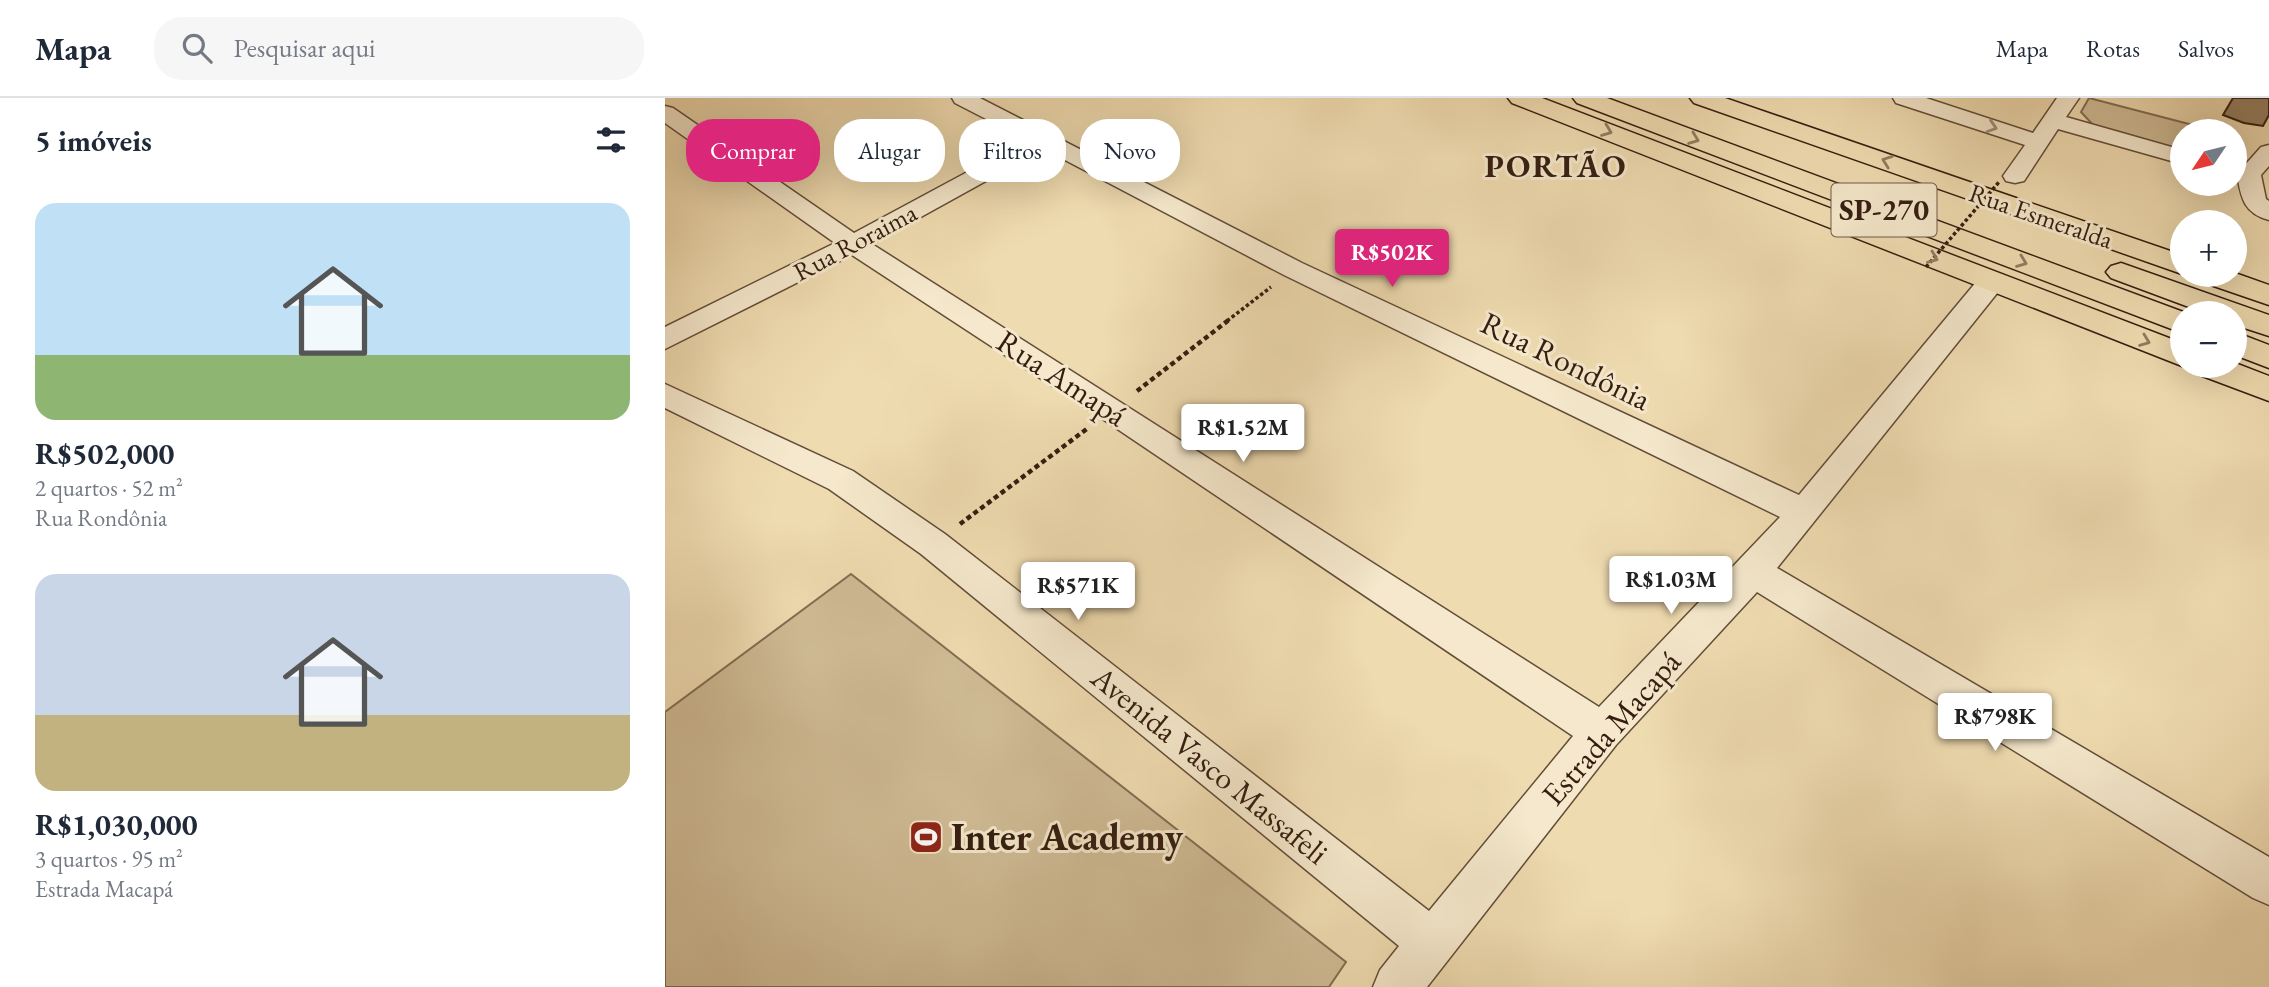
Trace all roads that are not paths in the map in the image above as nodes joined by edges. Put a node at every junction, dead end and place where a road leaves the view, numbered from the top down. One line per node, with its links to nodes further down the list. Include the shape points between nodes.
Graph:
1 (963, 98): 9 (street, Rua Rondônia)
2 (1520, 98): 22 (highway, one-way to 22)
3 (1585, 98): 26 (highway, SP-270, one-way to 26)
4 (1658, 98): 25 (highway, SP-270)
5 (1702, 98): 21 (highway, Rua Esmeralda, one-way to 5)
6 (1904, 98): 11 (street, one-way to 11)
7 (2068, 98): 10 (street)
8 (665, 113): 20 (street, Rua Amapá)
9 (1002, 119)
10 (2054, 121): 11 (street); 14 (street)
11 (2036, 141): 16 (street)
12 (2269, 152): 15 (street)
13 (1066, 153): 36 (street, Rua Rondônia, via 1293,269)
14 (2170, 153)
15 (2247, 168)
16 (2007, 179)
17 (967, 182): 20 (street, Rua Roraima)
18 (2247, 184): 19 (street, via 2254,202)
19 (2269, 212)
20 (853, 244): 29 (street, Rua Roraima); 38 (street, Rua Amapá)
21 (2170, 261)
22 (1992, 281): 31 (highway, one-way to 31); 36 (street, Estrada Macapá)
23 (2245, 287): 24 (highway)
24 (2269, 295)
25 (2202, 301)
26 (2170, 318)
27 (2247, 318): 28 (highway, SP-270)
28 (2269, 326)
29 (665, 339)
30 (2247, 349): 32 (highway)
31 (2170, 350)
32 (2269, 357)
33 (2240, 378): 34 (highway)
34 (2269, 389)
35 (665, 395): 40 (street, Avenida Vasco Massafeli, via 841,480 933,544)
36 (1804, 513): 37 (street, Estrada Macapá)
37 (1753, 572): 38 (street, Estrada Macapá); 39 (street)
38 (1602, 732): 40 (street, Estrada Macapá)
39 (2269, 882)
40 (1431, 942): 41 (street, Estrada Macapá)
41 (1397, 987)

